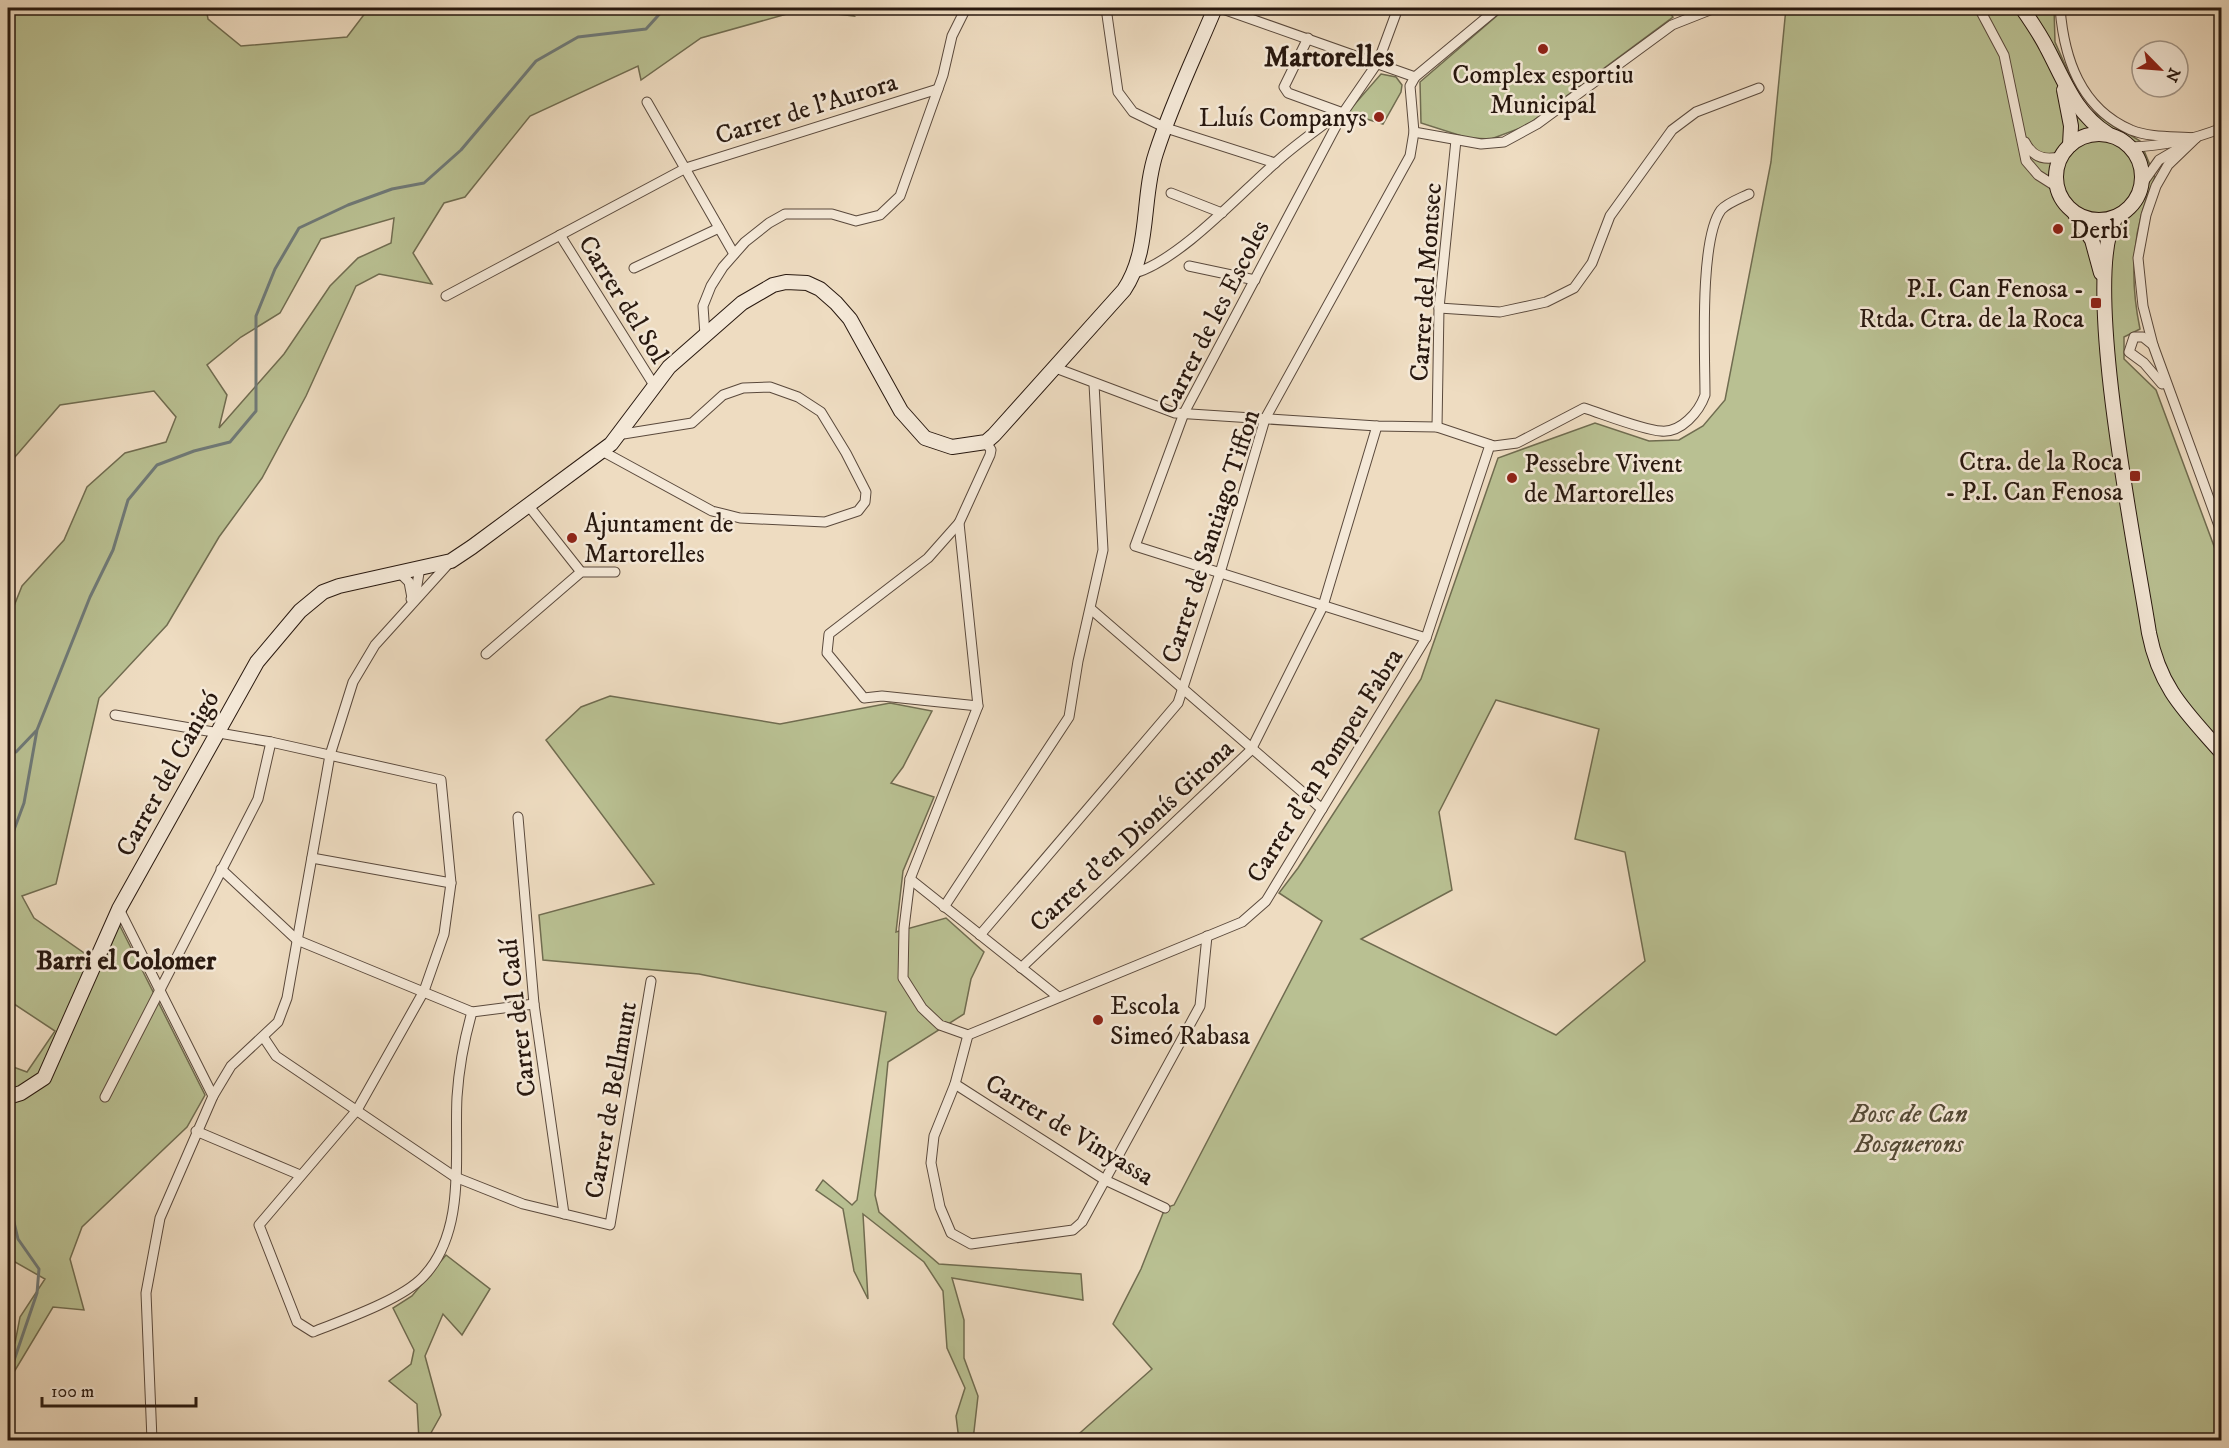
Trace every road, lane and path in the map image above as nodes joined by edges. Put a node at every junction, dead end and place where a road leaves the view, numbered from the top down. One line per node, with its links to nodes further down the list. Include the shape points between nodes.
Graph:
1 (966, 8): 16 (street, via 952,36)
2 (1106, 8): 19 (street, via 1118,92 1133,112)
3 (1215, 8): 19 (street)
4 (1220, 8): 11 (street)
5 (1398, 8): 12 (street, Carrer de les Escoles)
6 (1498, 8): 13 (street)
7 (1715, 8): 25 (street, via 1672,25 1537,124 1504,142)
8 (1980, 8): 23 (street, via 2004,55)
9 (2022, 8): 14 (street)
10 (2060, 8): 24 (street, via 2069,63 2098,107 2132,130)
11 (1308, 38): 12 (street); 18 (street, via 1284,87 1288,93)
12 (1378, 62): 13 (street); 18 (street, Carrer de les Escoles)
13 (1415, 77): 21 (street, Carrer de Santiago Tiffon, via 1410,86)
14 (2062, 80): 22 (street, via 2071,98); 27 (street, via 2070,126)
15 (1759, 88): 46 (street, via 1696,112 1672,130 1610,216 1592,263 1574,288 1546,302 1500,312)
16 (938, 89): 29 (street, Carrer de l'Aurora); 39 (street, via 900,195 880,215 856,221 832,214 785,214)
17 (647, 102): 29 (street)
18 (1343, 113): 28 (street); 43 (street, Carrer de les Escoles)
19 (1166, 128): 28 (street); 42 (street, via 1146,196)
20 (2222, 128): 24 (street)
21 (1414, 132): 25 (street); 54 (street, Carrer de Santiago Tiffon, via 1410,156)
22 (2108, 135): 26 (street); 27 (street, via 2090,135)
23 (2022, 138): 27 (street, via 2029,150 2041,158); 31 (street, via 2030,168)
24 (2196, 138): 26 (street); 30 (street, via 2159,160); 48 (street, via 2168,165 2156,186 2144,226 2138,258 2143,306)
25 (1456, 140): 46 (street, Carrer del Montsec)
26 (2131, 147): 30 (street, via 2140,165)
27 (2066, 150): 31 (street)
28 (1275, 163): 34 (street)
29 (686, 168): 37 (street); 38 (street, Carrer de l'Aurora)
30 (2142, 184): 36 (street, via 2134,201)
31 (2057, 187): 35 (street)
32 (1171, 193): 34 (street)
33 (1749, 194): 59 (street, via 1723,208 1716,219 1706,264 1705,395 1696,413 1678,428 1661,432 1584,408 1517,443)
34 (1222, 213): 42 (street, via 1154,267)
35 (2074, 213): 36 (street, via 2090,219); 44 (street, via 2091,240)
36 (2116, 217): 44 (street, via 2107,240)
37 (719, 228): 39 (street); 41 (street)
38 (560, 235): 45 (street, Carrer de l'Aurora); 51 (street, Carrer del Sol)
39 (734, 254): 47 (street, via 711,286 703,306)
40 (1189, 266): 43 (street)
41 (634, 268)
42 (1136, 273): 49 (street)
43 (1255, 280): 53 (street, Carrer de les Escoles)
44 (2104, 287): 83 (street, via 2108,358 2152,650 2169,691)
45 (446, 296)
46 (1439, 308): 56 (street, Carrer del Montsec)
47 (705, 334): 51 (street); 58 (street, via 742,303 773,285 807,283 828,296 850,319 901,411 925,438 952,447)
48 (2153, 345): 52 (street); 52 (street, via 2143,337 2134,337 2129,352)
49 (1053, 367): 50 (street); 58 (street)
50 (1094, 384): 53 (street, via 1175,413); 73 (street, via 1103,550)
51 (654, 385): 57 (street)
52 (2169, 394): 63 (street)
53 (1185, 413): 54 (street); 69 (street, Carrer de les Escoles, via 1135,546)
54 (1265, 419): 55 (street); 69 (street, Carrer de Santiago Tiffon)
55 (1377, 426): 56 (street); 72 (street, Carrer d'en Dionís Girona)
56 (1437, 427): 59 (street)
57 (617, 435): 60 (street); 60 (street, via 692,423 723,395 743,388 770,387 798,397 821,412 866,492 865,502 858,511 825,522 740,518 712,511)
58 (986, 442): 62 (street, via 990,455)
59 (1490, 445): 75 (street, Carrer d'en Pompeu Fabra)
60 (602, 451): 61 (street)
61 (528, 505): 64 (street); 67 (street)
62 (959, 523): 78 (street); 78 (street, via 928,558 829,634 827,653 864,698 882,696)
63 (2222, 534)
64 (451, 561): 65 (street, Carrer del Canigó); 70 (street)
65 (423, 566): 66 (street, Carrer del Canigó); 70 (street, via 429,576); 71 (street)
66 (398, 571): 71 (street, via 409,582); 80 (street, Carrer del Canigó, via 323,592 300,611 257,662)
67 (581, 572): 68 (street); 76 (street)
68 (615, 572)
69 (1220, 573): 72 (street); 77 (street, Carrer de Santiago Tiffon)
70 (426, 588): 74 (street)
71 (412, 598): 74 (street)
72 (1323, 606): 75 (street); 82 (street, Carrer d'en Dionís Girona)
73 (1092, 610): 77 (street); 91 (street, via 1069,717)
74 (404, 612): 84 (street, via 375,645 353,682)
75 (1426, 638): 85 (street, Carrer d'en Pompeu Fabra)
76 (486, 654)
77 (1183, 689): 82 (street); 93 (street, Carrer de Santiago Tiffon, via 1178,703)
78 (978, 706): 89 (street)
79 (115, 715): 80 (street)
80 (218, 732): 81 (street); 92 (street, Carrer del Canigó)
81 (271, 742): 84 (street); 88 (street, via 258,799)
82 (1251, 750): 85 (street); 96 (street, Carrer d'en Dionís Girona)
83 (2222, 753)
84 (330, 755): 87 (street); 90 (street, via 441,780)
85 (1322, 810): 94 (street, Carrer d'en Pompeu Fabra, via 1266,901 1242,921)
86 (518, 817): 101 (street, Carrer del Cadí)
87 (312, 858): 90 (street); 95 (street)
88 (221, 869): 95 (street); 98 (street)
89 (910, 879): 91 (street); 103 (street, via 903,978 922,1008 940,1024)
90 (451, 883): 99 (street, via 444,934)
91 (944, 907): 93 (street)
92 (119, 909): 98 (street); 107 (street, Carrer del Canigó, via 44,1078)
93 (981, 935): 96 (street)
94 (1207, 936): 100 (street, Carrer d'en Pompeu Fabra); 113 (street, via 1200,1006)
95 (297, 940): 99 (street); 104 (street, via 287,998 278,1022)
96 (1021, 968): 100 (street)
97 (651, 981): 115 (street, Carrer de Bellmunt, via 610,1225)
98 (159, 990): 106 (street); 108 (street)
99 (424, 991): 102 (street); 109 (street)
100 (1057, 996): 103 (street, Carrer d'en Pompeu Fabra)
101 (534, 1004): 102 (street); 115 (street, Carrer del Cadí)
102 (472, 1012): 112 (street, via 460,1066)
103 (968, 1035): 105 (street)
104 (264, 1038): 106 (street, via 231,1066); 109 (street, via 276,1056)
105 (955, 1084): 113 (street, Carrer de Vinyassa); 113 (street, via 934,1137 931,1163 940,1206 951,1233 971,1244 1073,1230 1082,1222)
106 (213, 1096): 110 (street)
107 (8, 1097)
108 (105, 1097)
109 (357, 1110): 111 (street); 112 (street)
110 (196, 1131): 111 (street); 116 (street, via 160,1218 146,1293)
111 (300, 1175): 112 (street, via 259,1226 297,1322 313,1332 363,1312 423,1277 451,1221)
112 (455, 1177): 115 (street, via 523,1204)
113 (1105, 1180): 114 (street, Carrer de Vinyassa)
114 (1165, 1208)
115 (564, 1214)
116 (152, 1440)

